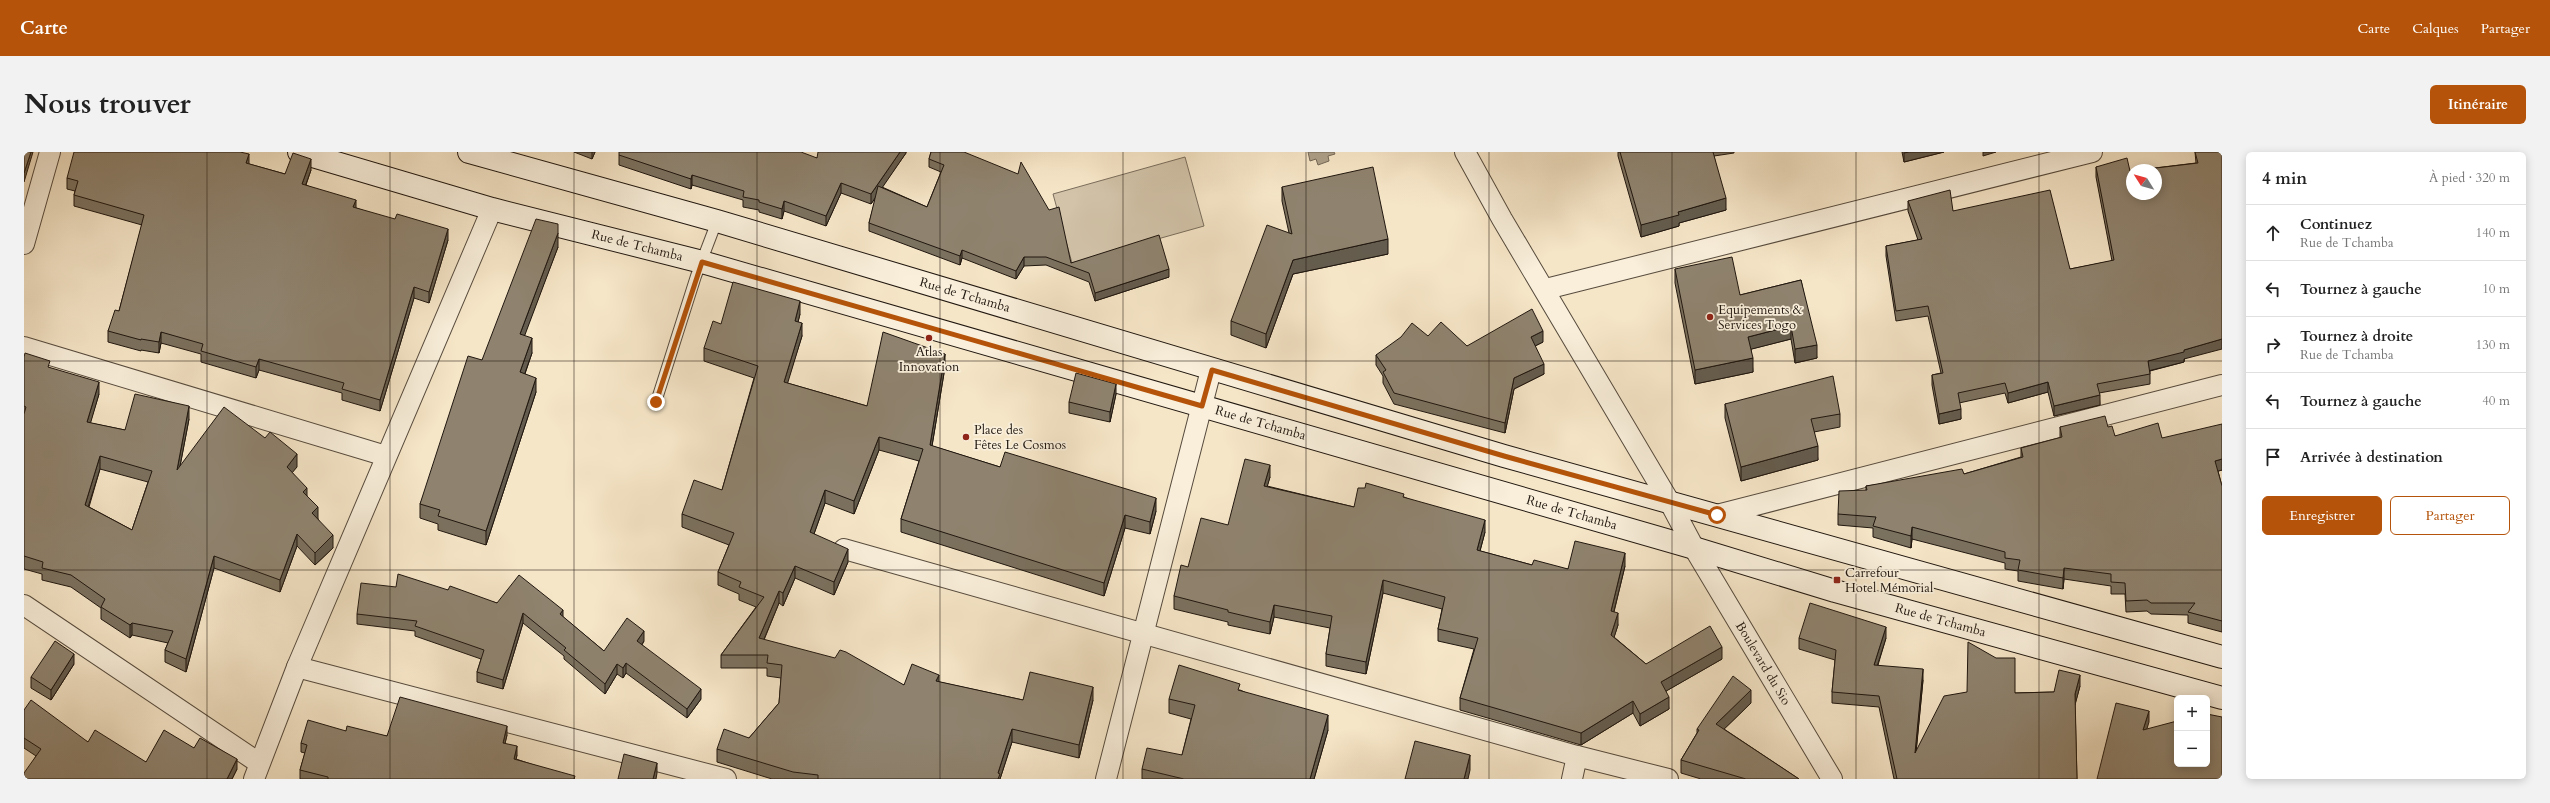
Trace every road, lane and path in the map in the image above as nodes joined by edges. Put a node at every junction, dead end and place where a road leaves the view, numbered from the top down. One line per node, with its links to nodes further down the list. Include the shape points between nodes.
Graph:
1 (50, 152): 8 (street)
2 (299, 152): 6 (street, Rue de Tchamba)
3 (469, 152): 7 (street, Rue de Tchamba)
4 (1466, 152): 10 (street, Boulevard du Sio, via 1502,219)
5 (2092, 152): 10 (street)
6 (492, 209): 9 (street, Rue de Tchamba); 16 (street)
7 (717, 221): 9 (lane); 12 (street, Rue de Tchamba)
8 (24, 244)
9 (702, 262): 14 (lane); 15 (street, Rue de Tchamba)
10 (1546, 289): 17 (street, Boulevard du Sio)
11 (24, 347): 16 (street)
12 (1212, 370): 15 (street); 17 (street, Rue de Tchamba, via 1504,456)
13 (2222, 385): 18 (street)
14 (656, 402)
15 (1202, 406): 19 (street, Rue de Tchamba); 22 (street)
16 (386, 456): 24 (street)
17 (1669, 501): 18 (street, Rue de Tchamba); 19 (street, Boulevard du Sio)
18 (1717, 515): 23 (street, Rue de Tchamba)
19 (1694, 548): 25 (street, Rue de Tchamba, via 1835,591); 32 (street, Boulevard du Sio)
20 (844, 549): 22 (street)
21 (24, 605): 27 (street)
22 (1142, 634): 26 (street); 29 (street)
23 (2222, 657)
24 (297, 667): 27 (street); 28 (street)
25 (2222, 698)
26 (1577, 756): 30 (street); 31 (street)
27 (256, 771)
28 (726, 779)
29 (1106, 779)
30 (1572, 779)
31 (1668, 779)
32 (1832, 779)

